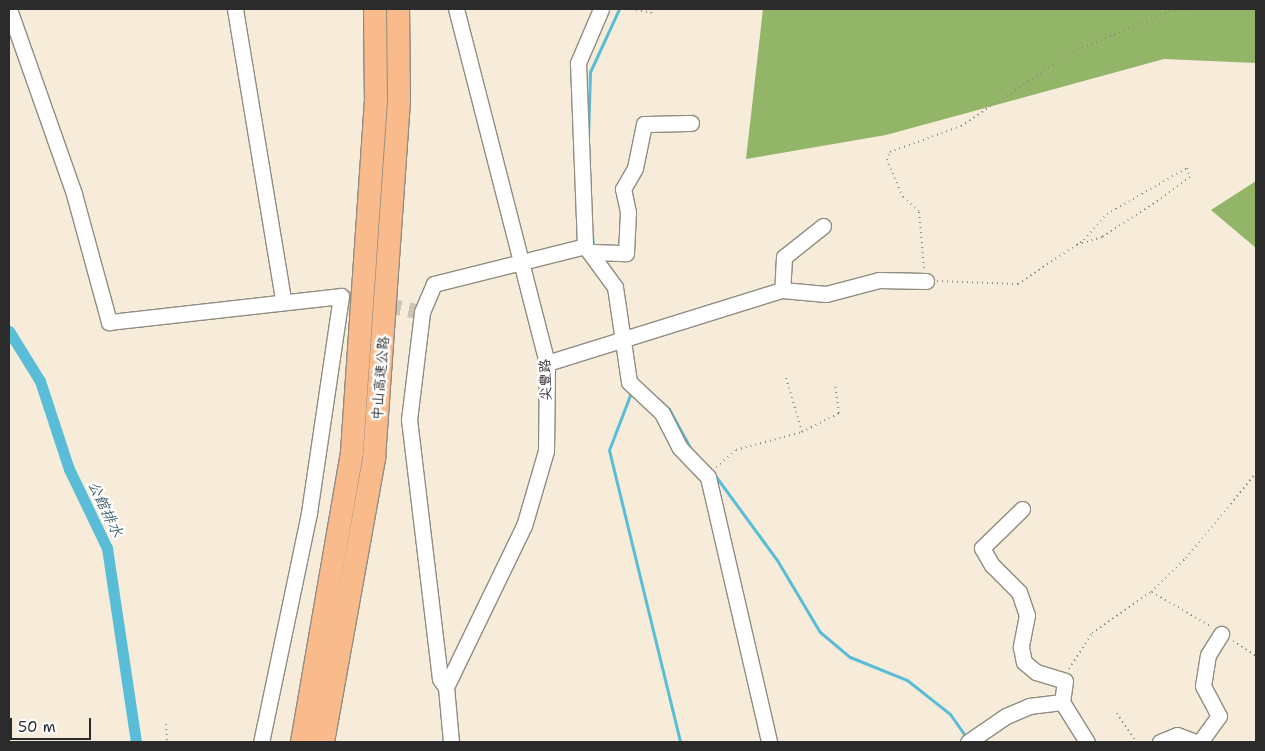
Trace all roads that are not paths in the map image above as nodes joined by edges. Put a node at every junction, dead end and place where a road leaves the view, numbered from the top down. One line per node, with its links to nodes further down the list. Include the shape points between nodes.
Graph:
1 (9, 9): 13 (street, via 74,194 109,322)
2 (234, 9): 13 (street)
3 (375, 9): 21 (highway, 中山高速公路, via 376,101 352,452)
4 (398, 9): 22 (highway, 中山高速公路, via 399,102 374,458)
5 (456, 9): 10 (street, 尖豐路)
6 (601, 9): 9 (street, via 578,63)
7 (690, 123): 9 (street, via 644,124 636,168 623,188 628,212 626,253)
8 (823, 226): 12 (street, via 784,257)
9 (589, 249): 10 (street); 14 (street, via 615,287)
10 (524, 260): 15 (street, 尖豐路); 18 (street, via 434,284 422,312 409,420 440,679)
11 (926, 281): 12 (street, via 879,280 826,294)
12 (782, 290): 14 (street)
13 (283, 300): 20 (street, via 341,296 310,513)
14 (631, 339): 15 (street, via 589,346); 24 (street, via 633,386 662,413 680,448 708,477)
15 (547, 363): 18 (street, 尖豐路, via 546,451 524,526)
16 (1022, 509): 19 (street, via 982,548 1019,592 1027,615 1021,647 1024,662 1036,672 1065,681)
17 (1221, 634): 29 (street, via 1208,655 1203,686 1219,716)
18 (446, 687): 23 (street)
19 (1062, 702): 25 (street, via 1029,706 1006,716); 26 (street)
20 (261, 742)
21 (302, 742)
22 (323, 742)
23 (451, 742)
24 (769, 742)
25 (968, 742)
26 (1087, 742)
27 (1160, 742): 28 (street, via 1177,735)
28 (1195, 742)
29 (1200, 742)

